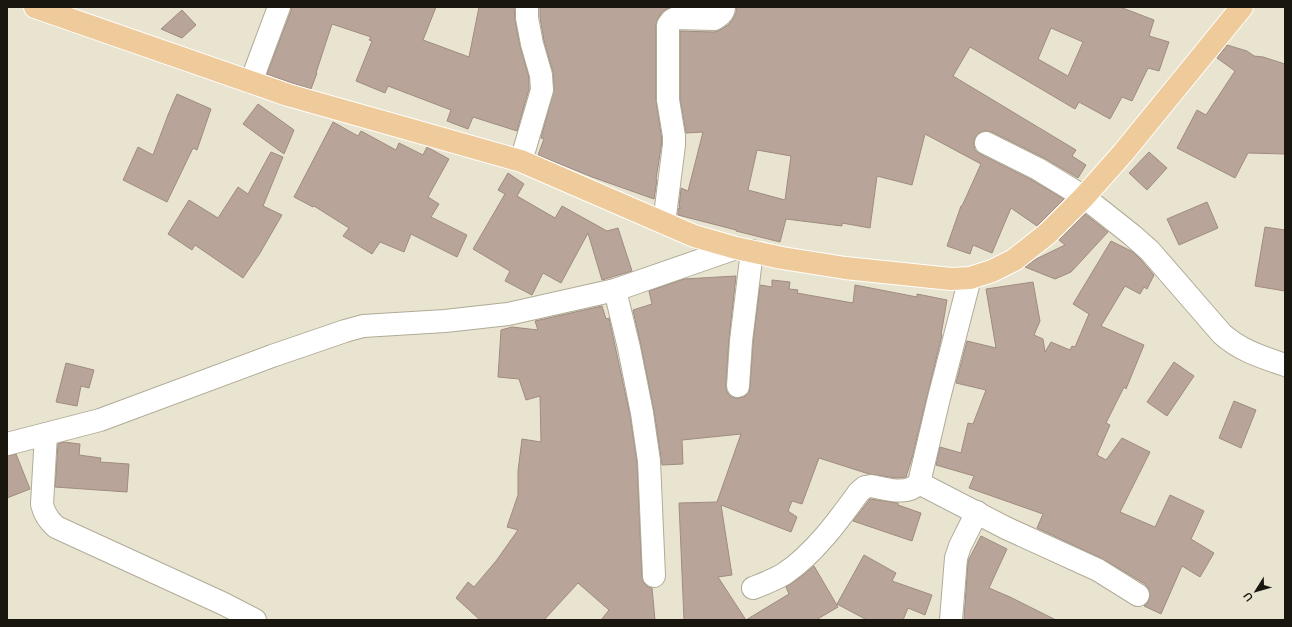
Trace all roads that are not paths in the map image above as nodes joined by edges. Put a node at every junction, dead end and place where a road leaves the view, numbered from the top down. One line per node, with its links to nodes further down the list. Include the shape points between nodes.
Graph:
1 (35, 7): 6 (main road)
2 (278, 7): 6 (street)
3 (527, 7): 8 (street, via 542,90)
4 (724, 7): 10 (street, via 724,11 714,19 676,18 668,25 668,100 674,145)
5 (1242, 7): 9 (main road)
6 (251, 82): 8 (main road, via 288,95)
7 (986, 143): 9 (street, via 1038,169)
8 (521, 160): 10 (main road)
9 (1084, 197): 12 (main road, via 1047,234 1014,260); 14 (street, via 1150,251 1232,344)
10 (664, 223): 11 (main road, via 694,236)
11 (744, 250): 12 (main road, via 845,268 951,279); 13 (street); 15 (street)
12 (970, 278): 18 (street)
13 (615, 290): 16 (street, via 508,314 358,327 100,420); 20 (street, via 629,348 649,461)
14 (1285, 365)
15 (738, 386)
16 (46, 434): 17 (street); 23 (street, via 42,504 46,517 56,527)
17 (7, 444)
18 (919, 483): 19 (street); 21 (street, via 908,490 871,486 865,488 859,492 827,534 801,560 771,581)
19 (976, 512): 22 (street, via 1098,570); 24 (street, via 956,558)
20 (654, 576)
21 (753, 588)
22 (1138, 595)
23 (256, 620)
24 (951, 620)

